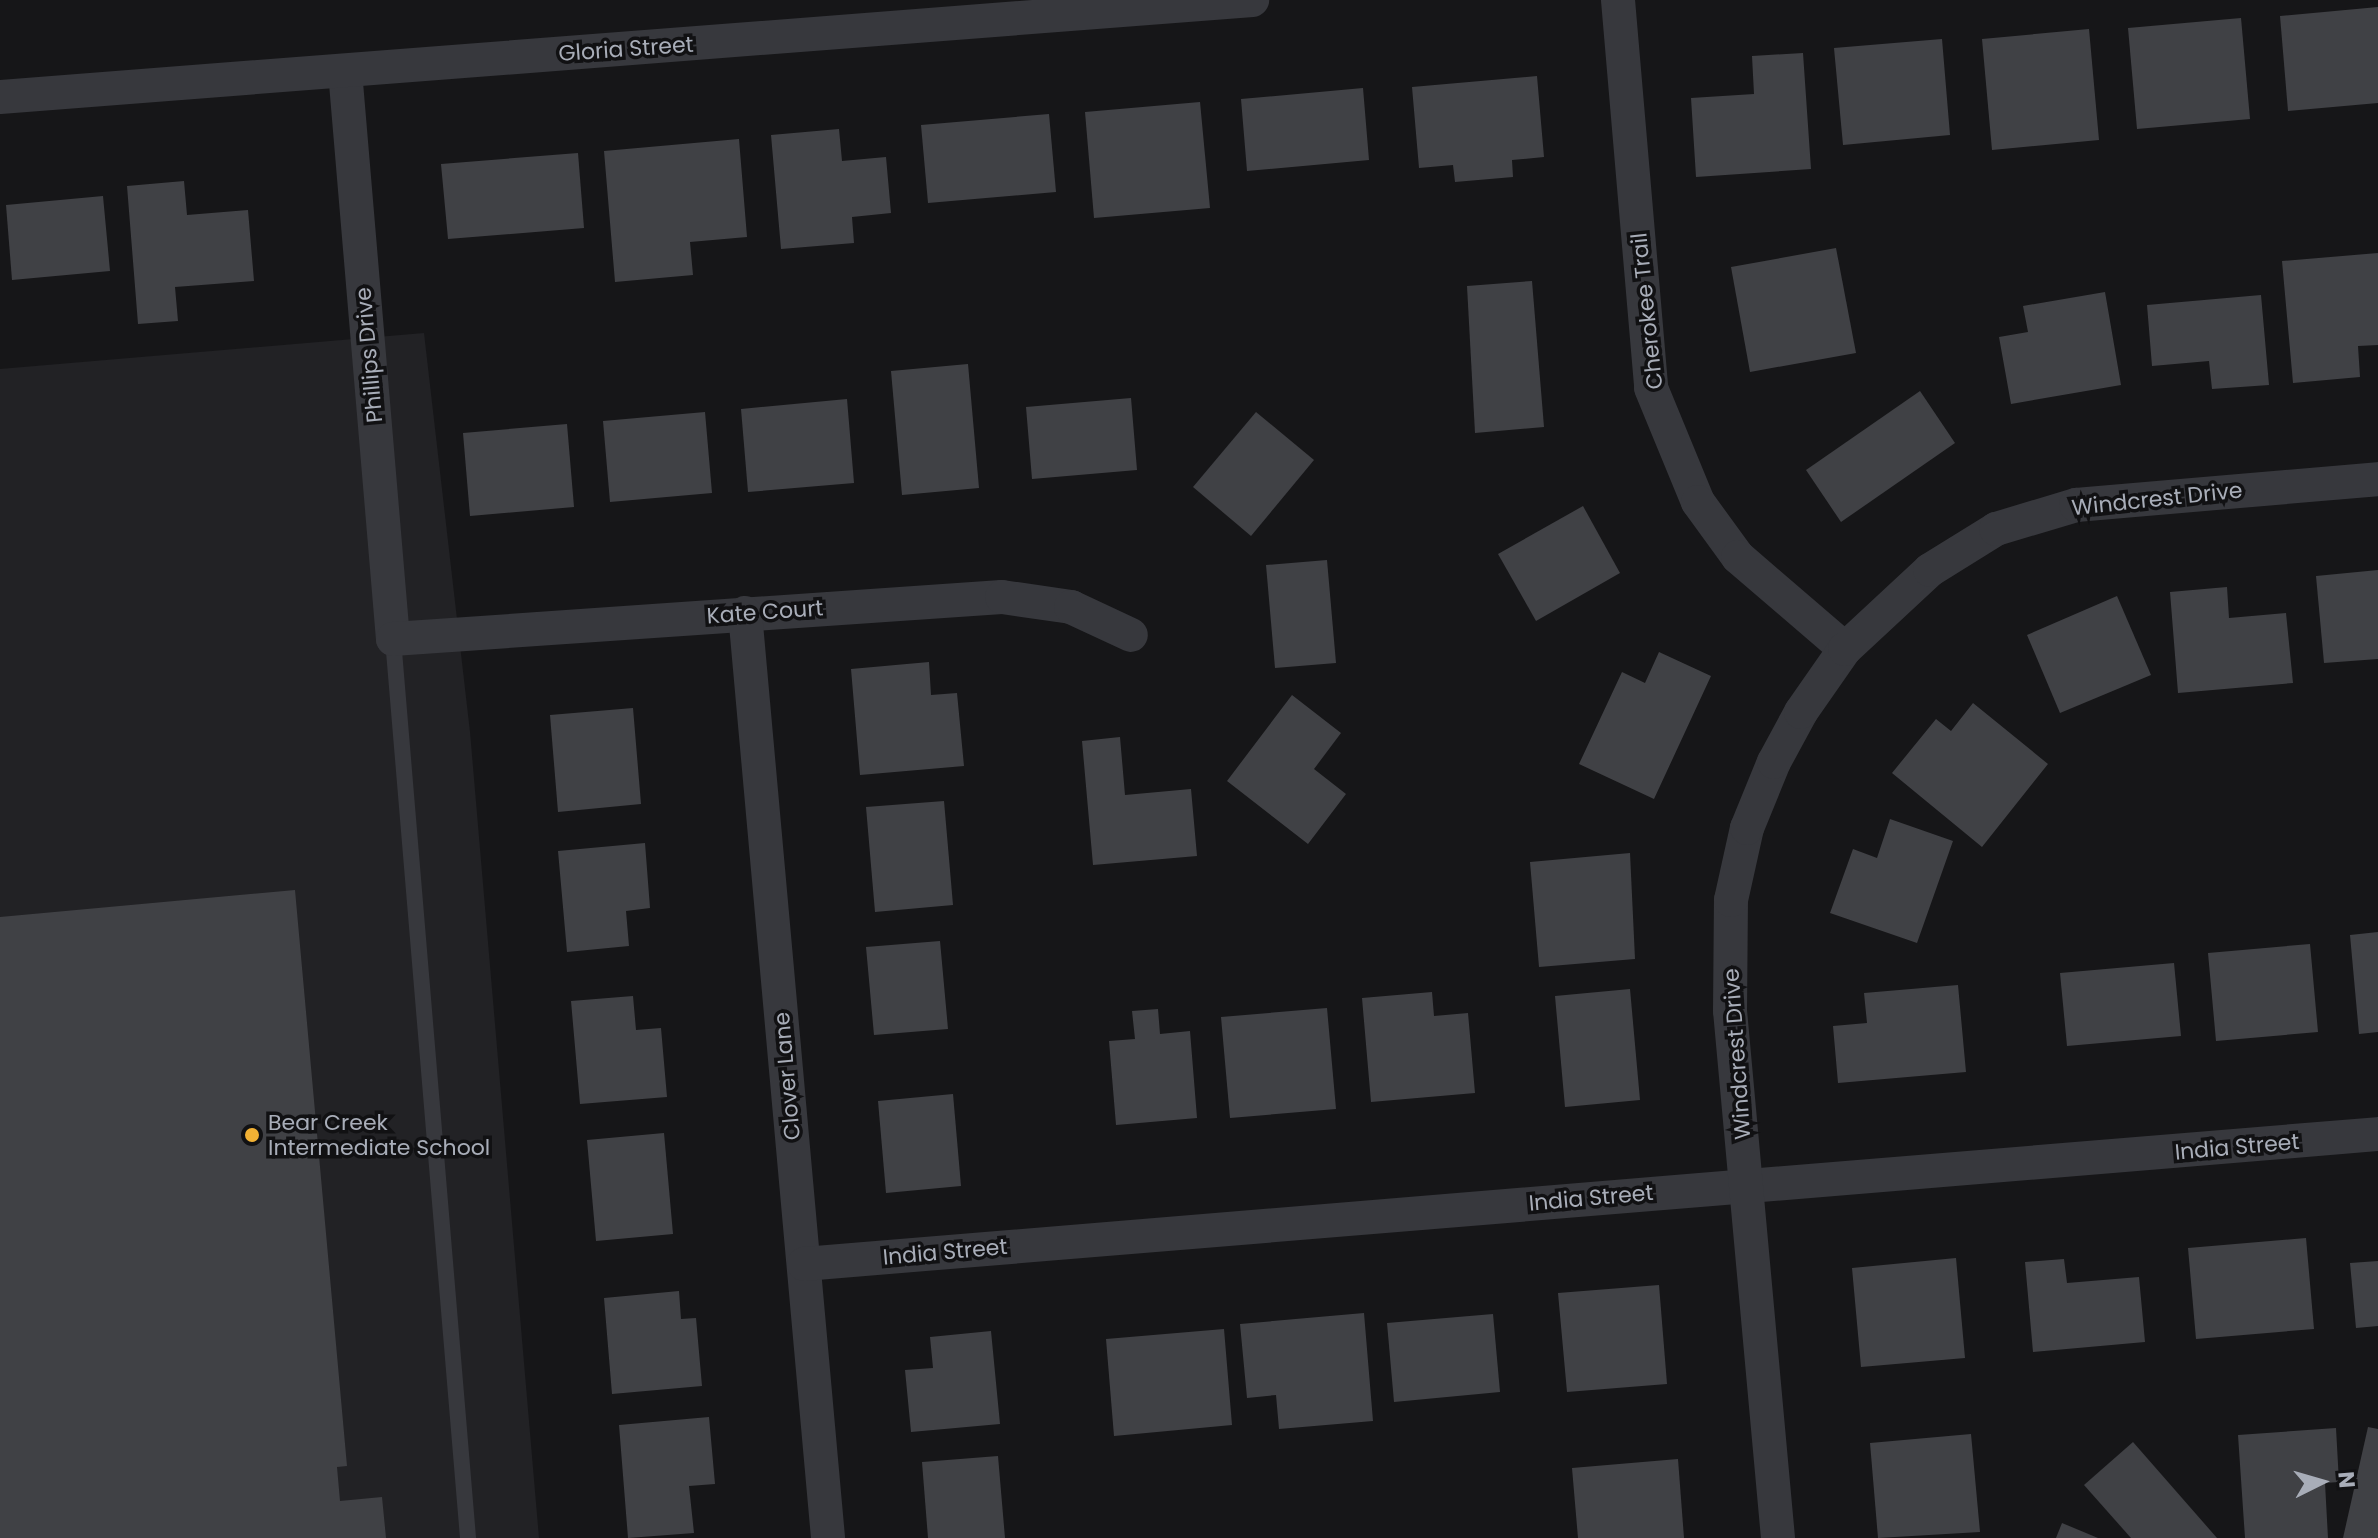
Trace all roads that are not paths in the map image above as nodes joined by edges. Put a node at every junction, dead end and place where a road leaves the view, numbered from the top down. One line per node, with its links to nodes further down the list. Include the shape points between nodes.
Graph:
1 (1252, 0): 3 (street, Gloria Street)
2 (1618, 0): 9 (street, Cherokee Trail, via 1651,388 1698,502 1738,557)
3 (345, 71): 4 (street, Gloria Street); 8 (street, Phillips Drive)
4 (0, 97)
5 (2378, 479): 9 (street, Windcrest Drive, via 2076,505 1996,529 1930,570)
6 (745, 613): 7 (street, Kate Court, via 1002,597 1071,607); 8 (street, Kate Court); 12 (street, Clover Lane)
7 (1131, 635)
8 (393, 639): 13 (lane)
9 (1845, 649): 11 (street, Windcrest Drive, via 1774,762 1747,828 1731,900 1730,1011)
10 (2378, 1134): 11 (street, India Street)
11 (1747, 1185): 12 (street, India Street); 15 (street, Windcrest Drive)
12 (804, 1264): 14 (street, Clover Lane)
13 (468, 1538)
14 (828, 1538)
15 (1778, 1538)

